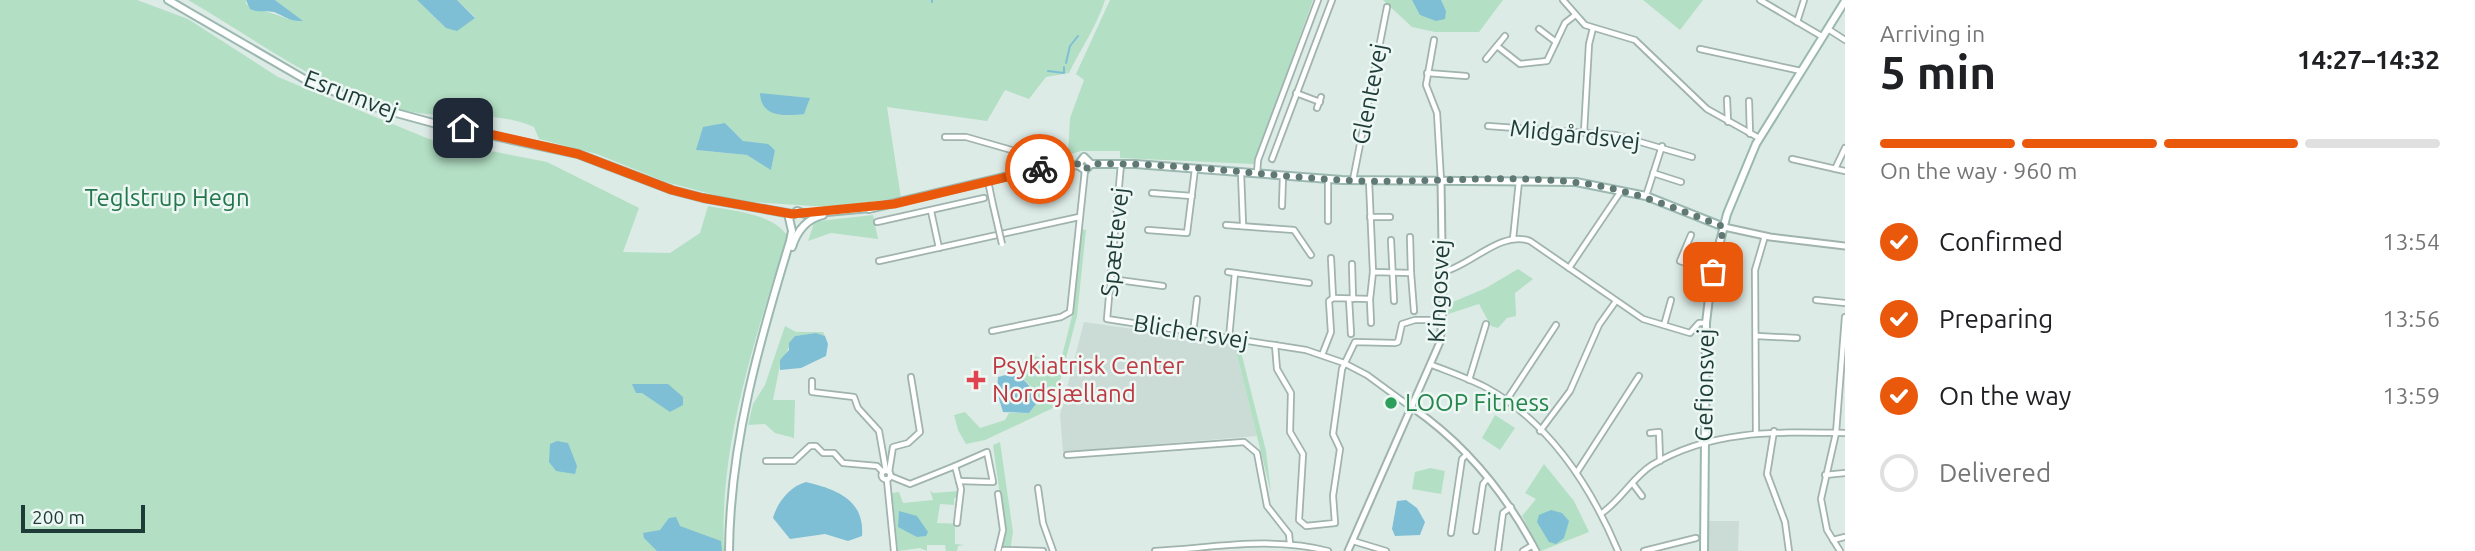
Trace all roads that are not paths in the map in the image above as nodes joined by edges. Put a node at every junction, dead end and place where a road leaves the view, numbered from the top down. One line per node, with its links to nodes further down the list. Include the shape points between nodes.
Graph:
1 (168, 0): 73 (main road, Esrumvej, via 306,80 367,104 433,123 537,143 597,160 672,190)
2 (1318, 0): 9 (street)
3 (1332, 0): 10 (street)
4 (1563, 0): 11 (street)
5 (1760, 0): 12 (street)
6 (1804, 0): 12 (street)
7 (1845, 1): 15 (main road, Gefionsvej)
8 (1387, 7): 57 (street, Glentevej)
9 (1314, 11): 10 (street); 27 (street)
10 (1326, 16): 28 (street)
11 (1574, 16): 13 (street); 20 (street)
12 (1797, 22): 17 (street)
13 (1593, 28): 32 (street, via 1630,37 1707,109); 34 (street)
14 (1539, 29): 20 (street)
15 (1828, 29): 17 (main road, Gefionsvej); 19 (street)
16 (1505, 36): 21 (street)
17 (1822, 37): 24 (main road, Gefionsvej)
18 (1434, 40): 25 (street)
19 (1845, 40)
20 (1556, 42): 21 (street, via 1546,61 1520,64)
21 (1497, 46): 23 (street)
22 (1700, 50): 24 (street)
23 (1486, 59)
24 (1801, 71): 37 (main road, Gefionsvej)
25 (1427, 73): 26 (street); 59 (street, via 1437,113)
26 (1466, 76)
27 (1286, 87): 28 (street); 52 (street)
28 (1297, 92): 31 (street, via 1321,99); 41 (street)
29 (1727, 99): 32 (street)
30 (1749, 101): 35 (street)
31 (1317, 108)
32 (1728, 122): 35 (street)
33 (1488, 126): 34 (street, Midgårdsvej)
34 (1584, 132): 38 (street, Midgårdsvej)
35 (1750, 134): 37 (street)
36 (946, 137): 49 (street, via 966,137 1022,152)
37 (1759, 138): 78 (main road, Gefionsvej)
38 (1662, 146): 40 (street, Midgårdsvej); 53 (street, Midgårdsvej)
39 (1845, 148): 47 (street)
40 (1692, 157)
41 (1272, 159)
42 (1792, 159): 47 (street)
43 (1078, 164): 44 (main road, via 1084,157); 48 (main road); 49 (main road)
44 (1091, 164): 45 (main road); 48 (main road)
45 (1121, 164): 46 (main road); 101 (street, Spættevej)
46 (1195, 169): 51 (main road); 64 (street)
47 (1835, 169): 50 (street)
48 (1085, 170): 70 (street)
49 (1026, 171): 56 (main road)
50 (1845, 171)
51 (1241, 172): 52 (main road); 76 (street)
52 (1257, 173): 54 (main road)
53 (1653, 173): 61 (street, Midgårdsvej); 65 (street, Midgårdsvej)
54 (1283, 176): 55 (main road); 67 (street)
55 (1328, 179): 57 (main road); 74 (street)
56 (988, 180): 72 (main road); 86 (street, bridge)
57 (1353, 180): 58 (main road)
58 (1369, 181): 59 (main road); 71 (street)
59 (1441, 181): 60 (main road); 97 (street, Kingosvej)
60 (1519, 181): 62 (main road, via 1567,181); 84 (street)
61 (1681, 182)
62 (1622, 190): 65 (main road); 93 (street)
63 (1152, 193): 64 (street)
64 (1192, 196): 80 (street, via 1187,233)
65 (1646, 196): 78 (main road)
66 (984, 198): 68 (street)
67 (1282, 206)
68 (931, 211): 75 (street); 88 (street)
69 (1390, 216): 71 (street)
70 (1079, 217): 88 (street); 123 (street, via 1068,315)
71 (1370, 217): 95 (street)
72 (806, 218): 73 (main road, via 799,211); 79 (main road)
73 (791, 220): 79 (main road); 104 (main road)
74 (1328, 221)
75 (877, 222)
76 (1243, 224): 77 (street); 89 (street, via 1294,230)
77 (1226, 225)
78 (1724, 227): 82 (street); 98 (main road, Gefionsvej)
79 (801, 229): 104 (main road)
80 (1149, 230)
81 (1691, 235): 98 (street, via 1681,261)
82 (1765, 236): 87 (street); 126 (street, via 1755,270)
83 (1410, 237): 100 (street)
84 (1513, 239): 93 (street, via 1530,241); 97 (street)
85 (1391, 240): 96 (street)
86 (1002, 244)
87 (1845, 246)
88 (939, 248): 91 (street)
89 (1311, 255)
90 (1331, 258): 105 (street)
91 (879, 261)
92 (1352, 264): 107 (street)
93 (1569, 268): 112 (street)
94 (1228, 272): 99 (street)
95 (1373, 272): 96 (street); 108 (street)
96 (1392, 272): 100 (street); 111 (street)
97 (1443, 272): 132 (street, Kingosvej, via 1442,327)
98 (1713, 272): 119 (main road, Gefionsvej)
99 (1235, 273): 102 (street); 127 (street)
100 (1411, 273): 114 (street)
101 (1111, 279): 103 (street); 116 (street, Spættevej)
102 (1309, 283)
103 (1163, 286)
104 (774, 298): 174 (main road, via 737,442)
105 (1332, 298): 107 (street); 130 (street, via 1331,332)
106 (1197, 299): 124 (street)
107 (1351, 299): 108 (street); 125 (street)
108 (1370, 299): 118 (street)
109 (1671, 300): 122 (street)
110 (1815, 300): 113 (street)
111 (1394, 301)
112 (1616, 301): 122 (street, via 1643,319); 140 (street, via 1599,325 1570,391)
113 (1845, 303)
114 (1414, 311)
115 (1845, 317): 133 (street)
116 (1107, 319): 124 (street, Blichersvej)
117 (1433, 320): 131 (street, via 1402,324 1395,343 1355,342)
118 (1371, 323)
119 (1706, 323): 122 (street, via 1699,323 1690,333); 146 (main road, Gefionsvej)
120 (1486, 324): 136 (street)
121 (1556, 325): 138 (street)
122 (1664, 325)
123 (992, 331)
124 (1194, 332): 127 (street, Blichersvej)
125 (1351, 334)
126 (1757, 336): 128 (street); 143 (street)
127 (1229, 338): 129 (street, Blichersvej)
128 (1797, 338)
129 (1275, 345): 130 (street, Blichersvej); 131 (street, Blichersvej, via 1277,369 1291,393 1290,432 1303,454 1297,512 1306,526 1335,523 1333,496 1340,449 1333,434)
130 (1322, 355): 131 (street, Blichersvej)
131 (1344, 363): 139 (street, Blichersvej)
132 (1432, 365): 136 (street); 139 (street, Kingosvej)
133 (1843, 366): 144 (street)
134 (1639, 376): 152 (street)
135 (911, 377): 154 (street, via 920,432 908,443 893,447)
136 (1469, 380): 138 (street)
137 (813, 381): 154 (street, via 812,392 851,395 879,431)
138 (1506, 401): 140 (street)
139 (1413, 408): 147 (street, Blichersvej); 170 (street, Kingosvej)
140 (1540, 431): 152 (street)
141 (1774, 431): 143 (street); 144 (street); 189 (street, via 1767,474 1785,522)
142 (1650, 433): 150 (street, via 1659,432)
143 (1756, 433): 146 (street)
144 (1836, 433): 145 (street); 155 (street)
145 (1845, 433)
146 (1703, 444): 150 (street); 188 (main road, Gefionsvej)
147 (1467, 454): 156 (street, Blichersvej); 166 (street, via 1462,459)
148 (1068, 455): 171 (street, via 1244,442 1257,453 1266,503 1289,534)
149 (766, 460): 154 (street, via 794,461 816,446 823,453 834,453 843,463 877,466)
150 (1660, 461): 158 (street)
151 (955, 466): 154 (street, via 910,484); 157 (street); 157 (street, via 987,452 993,482)
152 (1577, 472): 163 (street)
153 (1845, 473): 155 (street)
154 (887, 474): 175 (street)
155 (1825, 475): 169 (street, via 1822,511)
156 (1489, 477): 162 (street, Blichersvej); 165 (street, via 1483,484)
157 (959, 481): 164 (street)
158 (1633, 484): 161 (street); 163 (street)
159 (1038, 488): 178 (street)
160 (998, 494): 176 (street, via 1003,530)
161 (1642, 496)
162 (1511, 507): 172 (street, Blichersvej); 184 (street, via 1503,513)
163 (1602, 513): 186 (street)
164 (957, 523)
165 (1476, 531)
166 (1451, 533)
167 (1845, 537): 169 (street)
168 (1696, 538): 187 (street)
169 (1833, 540): 190 (street)
170 (1353, 541): 182 (street, Kingosvej); 183 (street)
171 (1290, 544): 180 (street); 181 (street)
172 (1535, 548): 185 (street, Blichersvej)
173 (1004, 550): 177 (street)
174 (729, 551)
175 (894, 551)
176 (998, 551)
177 (1043, 551)
178 (1053, 551)
179 (1155, 551): 180 (street)
180 (1171, 551)
181 (1328, 551)
182 (1348, 551)
183 (1386, 551)
184 (1498, 551)
185 (1522, 551)
186 (1618, 551)
187 (1644, 551)
188 (1704, 551)
189 (1789, 551)
190 (1840, 551)

